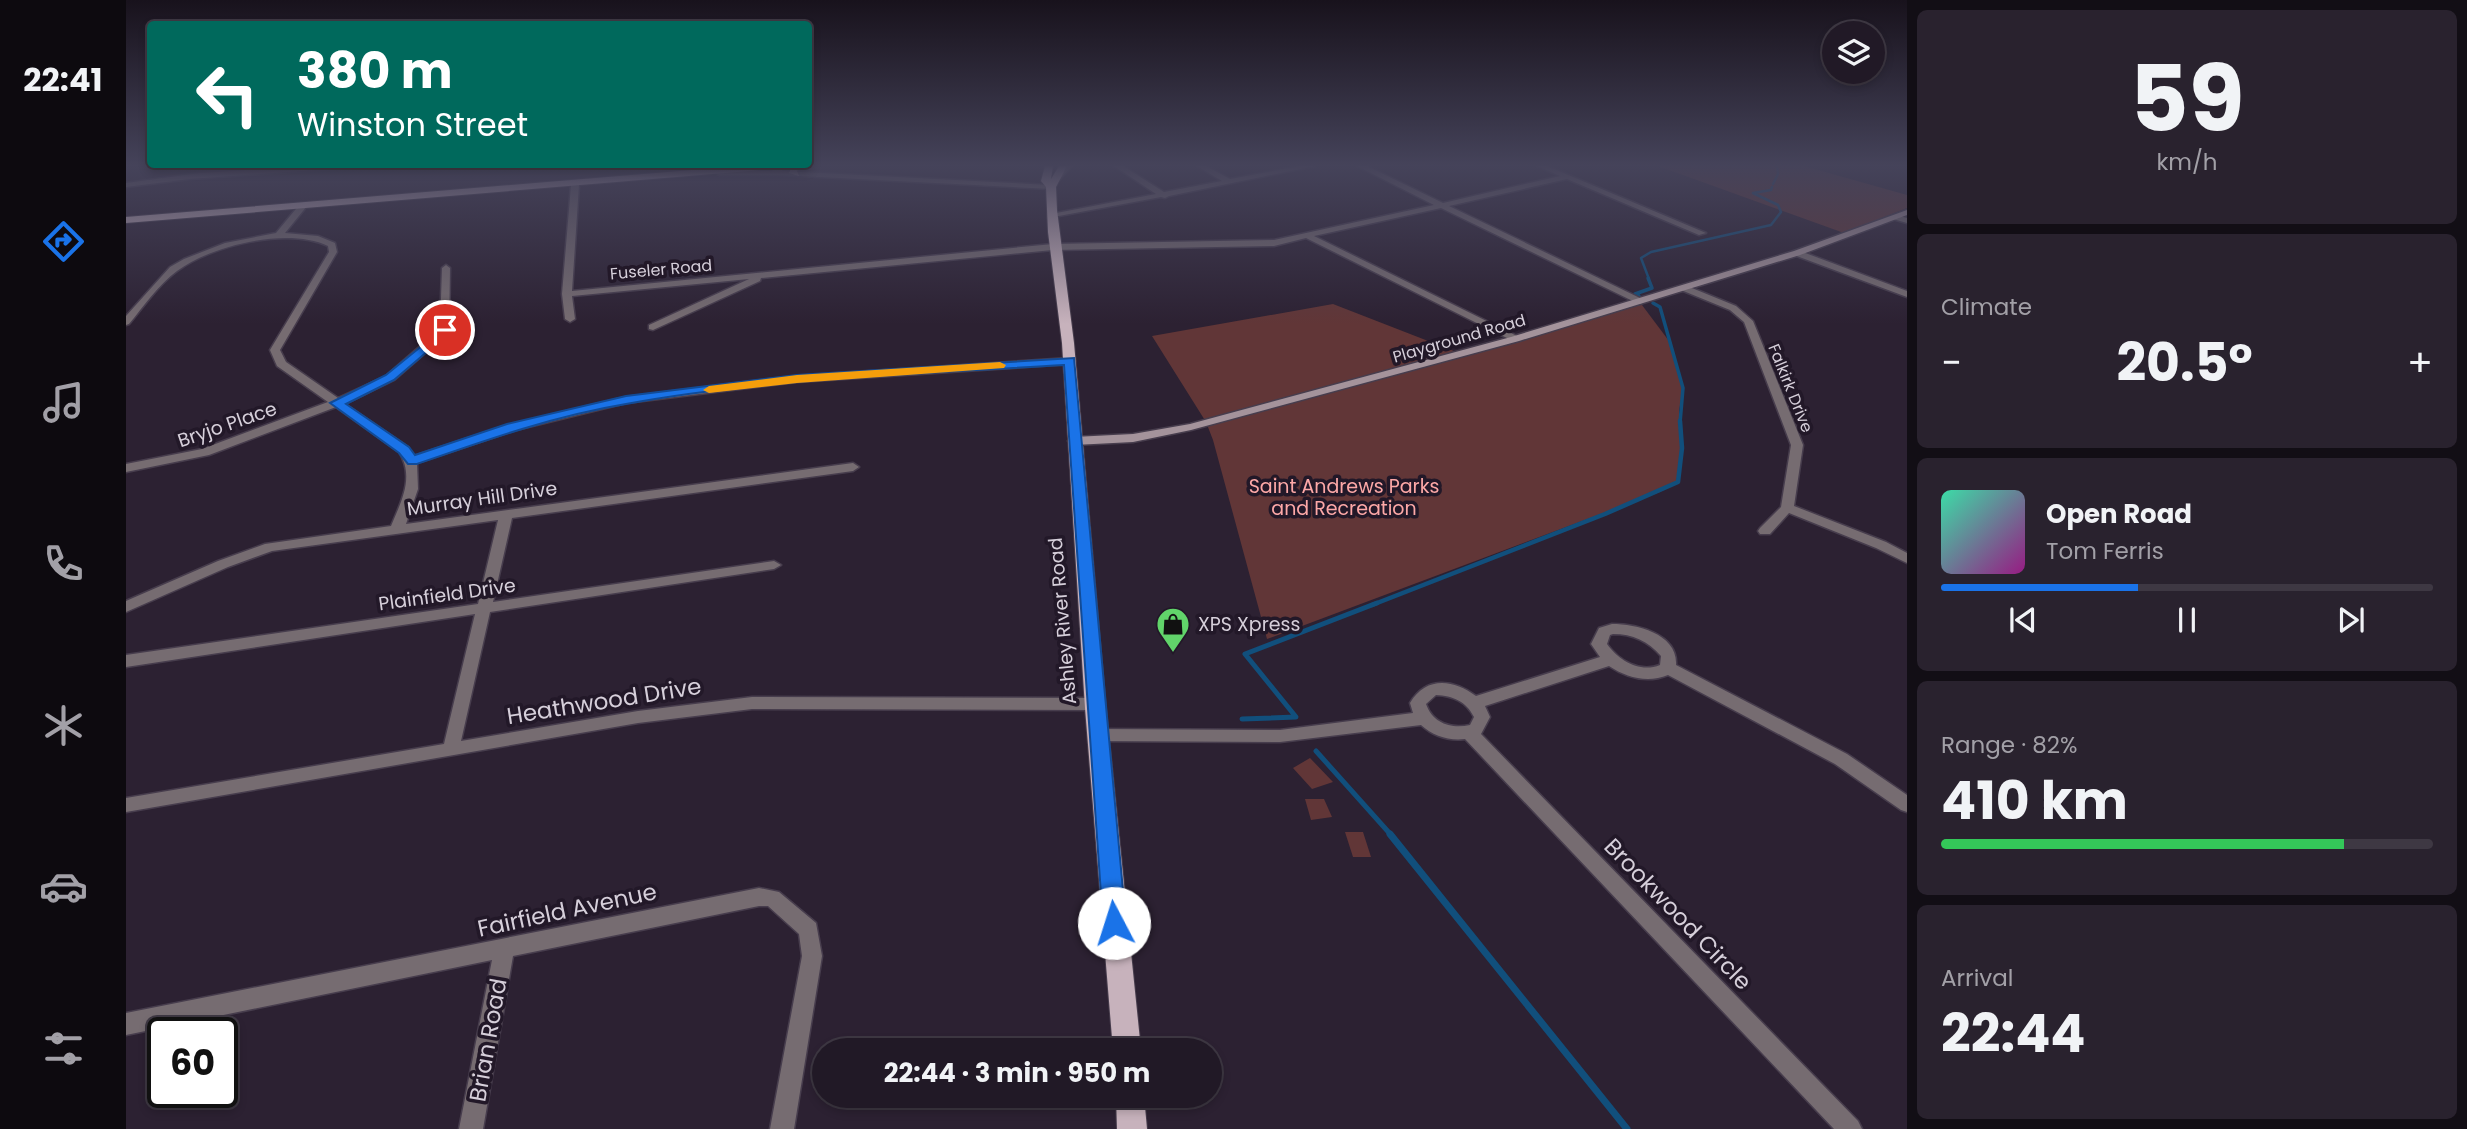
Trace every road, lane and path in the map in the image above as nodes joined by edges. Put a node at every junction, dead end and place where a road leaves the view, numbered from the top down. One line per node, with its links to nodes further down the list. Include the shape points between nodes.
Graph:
1 (293, 219): 9 (street)
2 (573, 219): 16 (street)
3 (1051, 219): 11 (main road, Ashley River Road)
4 (1388, 219): 10 (street, Fuseler Road)
5 (1468, 219): 18 (street)
6 (1667, 219): 8 (street)
7 (1892, 219): 12 (main road, Playground Road)
8 (1702, 233)
9 (280, 234): 20 (street, via 183,263); 24 (street, via 316,236 332,245 333,252 275,350 281,364)
10 (1309, 237): 11 (street, Fuseler Road, via 1260,245); 22 (street)
11 (1053, 247): 14 (street, Fuseler Road); 23 (main road, Ashley River Road)
12 (1797, 253): 15 (main road, Playground Road); 17 (street)
13 (446, 268): 24 (street, Bryjo Place, via 445,330 390,378)
14 (758, 276): 16 (street, Fuseler Road); 21 (street, Fuseler Road)
15 (1684, 288): 18 (main road, Playground Road); 29 (street, Falkirk Drive, via 1733,308 1748,321 1797,445)
16 (567, 294): 19 (street)
17 (1907, 294)
18 (1639, 301): 22 (main road, Playground Road)
19 (569, 319)
20 (126, 321)
21 (653, 327)
22 (1515, 339): 25 (main road, Playground Road, via 1191,427 1133,438)
23 (1070, 361): 25 (main road, Ashley River Road); 26 (street, via 797,379 626,400 512,427)
24 (337, 403): 26 (street, via 404,450); 28 (street, Bryjo Place, via 205,452)
25 (1073, 441): 41 (main road, Ashley River Road)
26 (412, 461): 31 (street, via 415,473)
27 (853, 467): 30 (street, Murray Hill Drive)
28 (126, 468)
29 (1787, 508): 32 (street); 33 (street)
30 (506, 514): 31 (street, Murray Hill Drive); 36 (street)
31 (397, 529): 35 (street, Murray Hill Drive, via 270,547)
32 (1765, 531)
33 (1907, 559)
34 (774, 565): 36 (street, Plainfield Drive)
35 (126, 607)
36 (485, 607): 38 (street, Plainfield Drive); 45 (street)
37 (1610, 660): 39 (street, via 1643,673); 39 (street, via 1602,652 1600,637 1623,629 1657,641 1669,655); 40 (street)
38 (126, 661)
39 (1668, 668): 47 (street, via 1841,759)
40 (1474, 703): 42 (street, via 1456,692 1435,689 1418,703); 43 (street, via 1482,717)
41 (1095, 705): 44 (main road, Ashley River Road); 45 (street, Heathwood Drive, via 752,703)
42 (1424, 718): 43 (street, via 1450,733); 44 (street, via 1280,736)
43 (1470, 733): 55 (street, Brookwood Circle)
44 (1098, 735): 50 (main road, Ashley River Road)
45 (451, 749): 46 (street, Heathwood Drive)
46 (126, 805)
47 (1907, 805)
48 (504, 950): 49 (street, Fairfield Avenue); 52 (street, Brian Road); 53 (street, Fairfield Avenue, via 772,898 809,930 812,956)
49 (126, 1024)
50 (1126, 1038)
51 (1131, 1108): 54 (main road)
52 (471, 1129)
53 (782, 1129)
54 (1132, 1129)
55 (1850, 1129)

